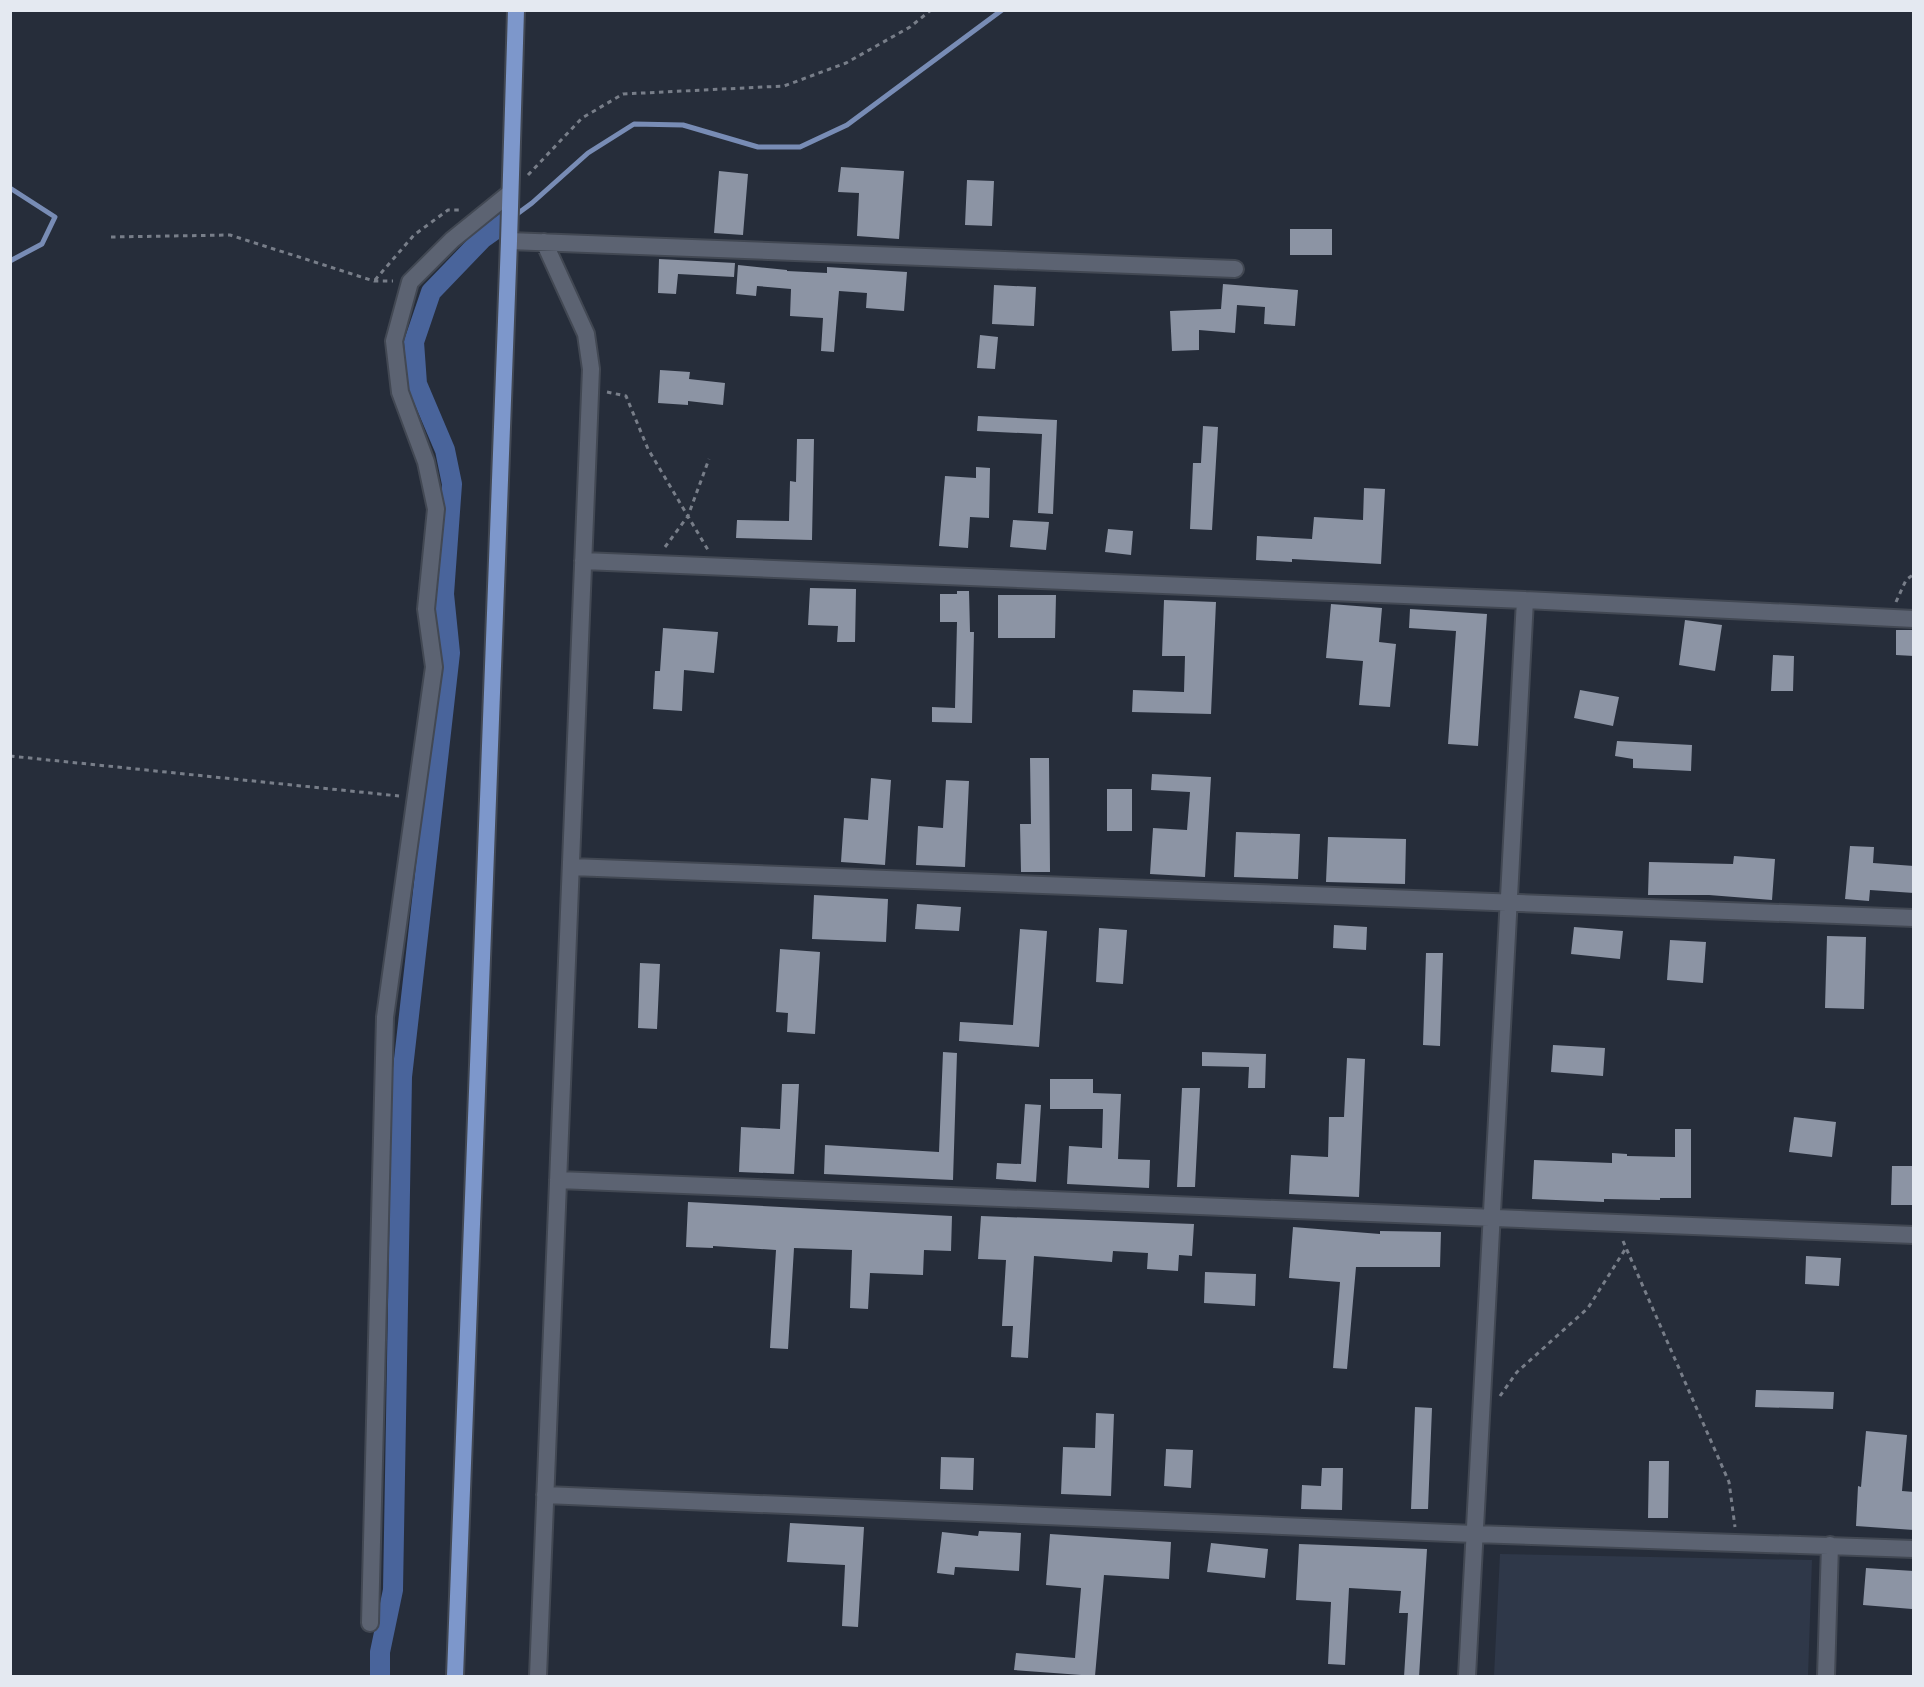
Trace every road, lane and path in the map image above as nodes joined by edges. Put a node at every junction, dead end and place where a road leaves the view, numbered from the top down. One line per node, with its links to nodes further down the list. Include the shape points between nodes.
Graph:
1 (516, 10): 3 (highway)
2 (931, 10): 3 (path, via 910,27 846,63 784,86 623,94 582,118)
3 (510, 193): 4 (street); 6 (highway)
4 (492, 208): 9 (path, via 448,210 414,235); 10 (street, via 452,240)
5 (111, 237): 9 (path, via 230,235)
6 (509, 240): 7 (street); 38 (highway)
7 (544, 242): 8 (street); 11 (street, via 586,334)
8 (1235, 268)
9 (374, 281): 10 (path)
10 (410, 282): 22 (street, via 394,341 400,392 426,462 435,508 426,609 434,667)
11 (590, 390): 13 (path, via 626,396 648,449); 14 (street)
12 (709, 459): 13 (path)
13 (688, 516): 15 (path); 16 (path)
14 (583, 561): 15 (street); 23 (street)
15 (652, 564): 16 (street)
16 (718, 567): 18 (street)
17 (1914, 574): 19 (path, via 1906,580)
18 (1525, 600): 19 (street); 24 (street)
19 (1888, 618): 20 (street)
20 (1914, 619)
21 (10, 756): 22 (path)
22 (416, 797): 37 (street, via 385,1017)
23 (571, 867): 24 (street); 26 (street)
24 (1508, 903): 25 (street); 27 (street)
25 (1914, 918)
26 (558, 1180): 27 (street); 32 (street)
27 (1491, 1218): 28 (street); 33 (street)
28 (1615, 1223): 29 (street); 30 (path)
29 (1914, 1235)
30 (1626, 1248): 31 (path, via 1588,1308 1516,1372); 34 (path, via 1729,1482)
31 (1498, 1399)
32 (545, 1495): 33 (street); 39 (street)
33 (1474, 1534): 34 (street); 40 (street)
34 (1737, 1542): 35 (street)
35 (1830, 1545): 36 (street); 41 (street)
36 (1914, 1550)
37 (370, 1623)
38 (455, 1677)
39 (538, 1677)
40 (1467, 1677)
41 (1826, 1677)

